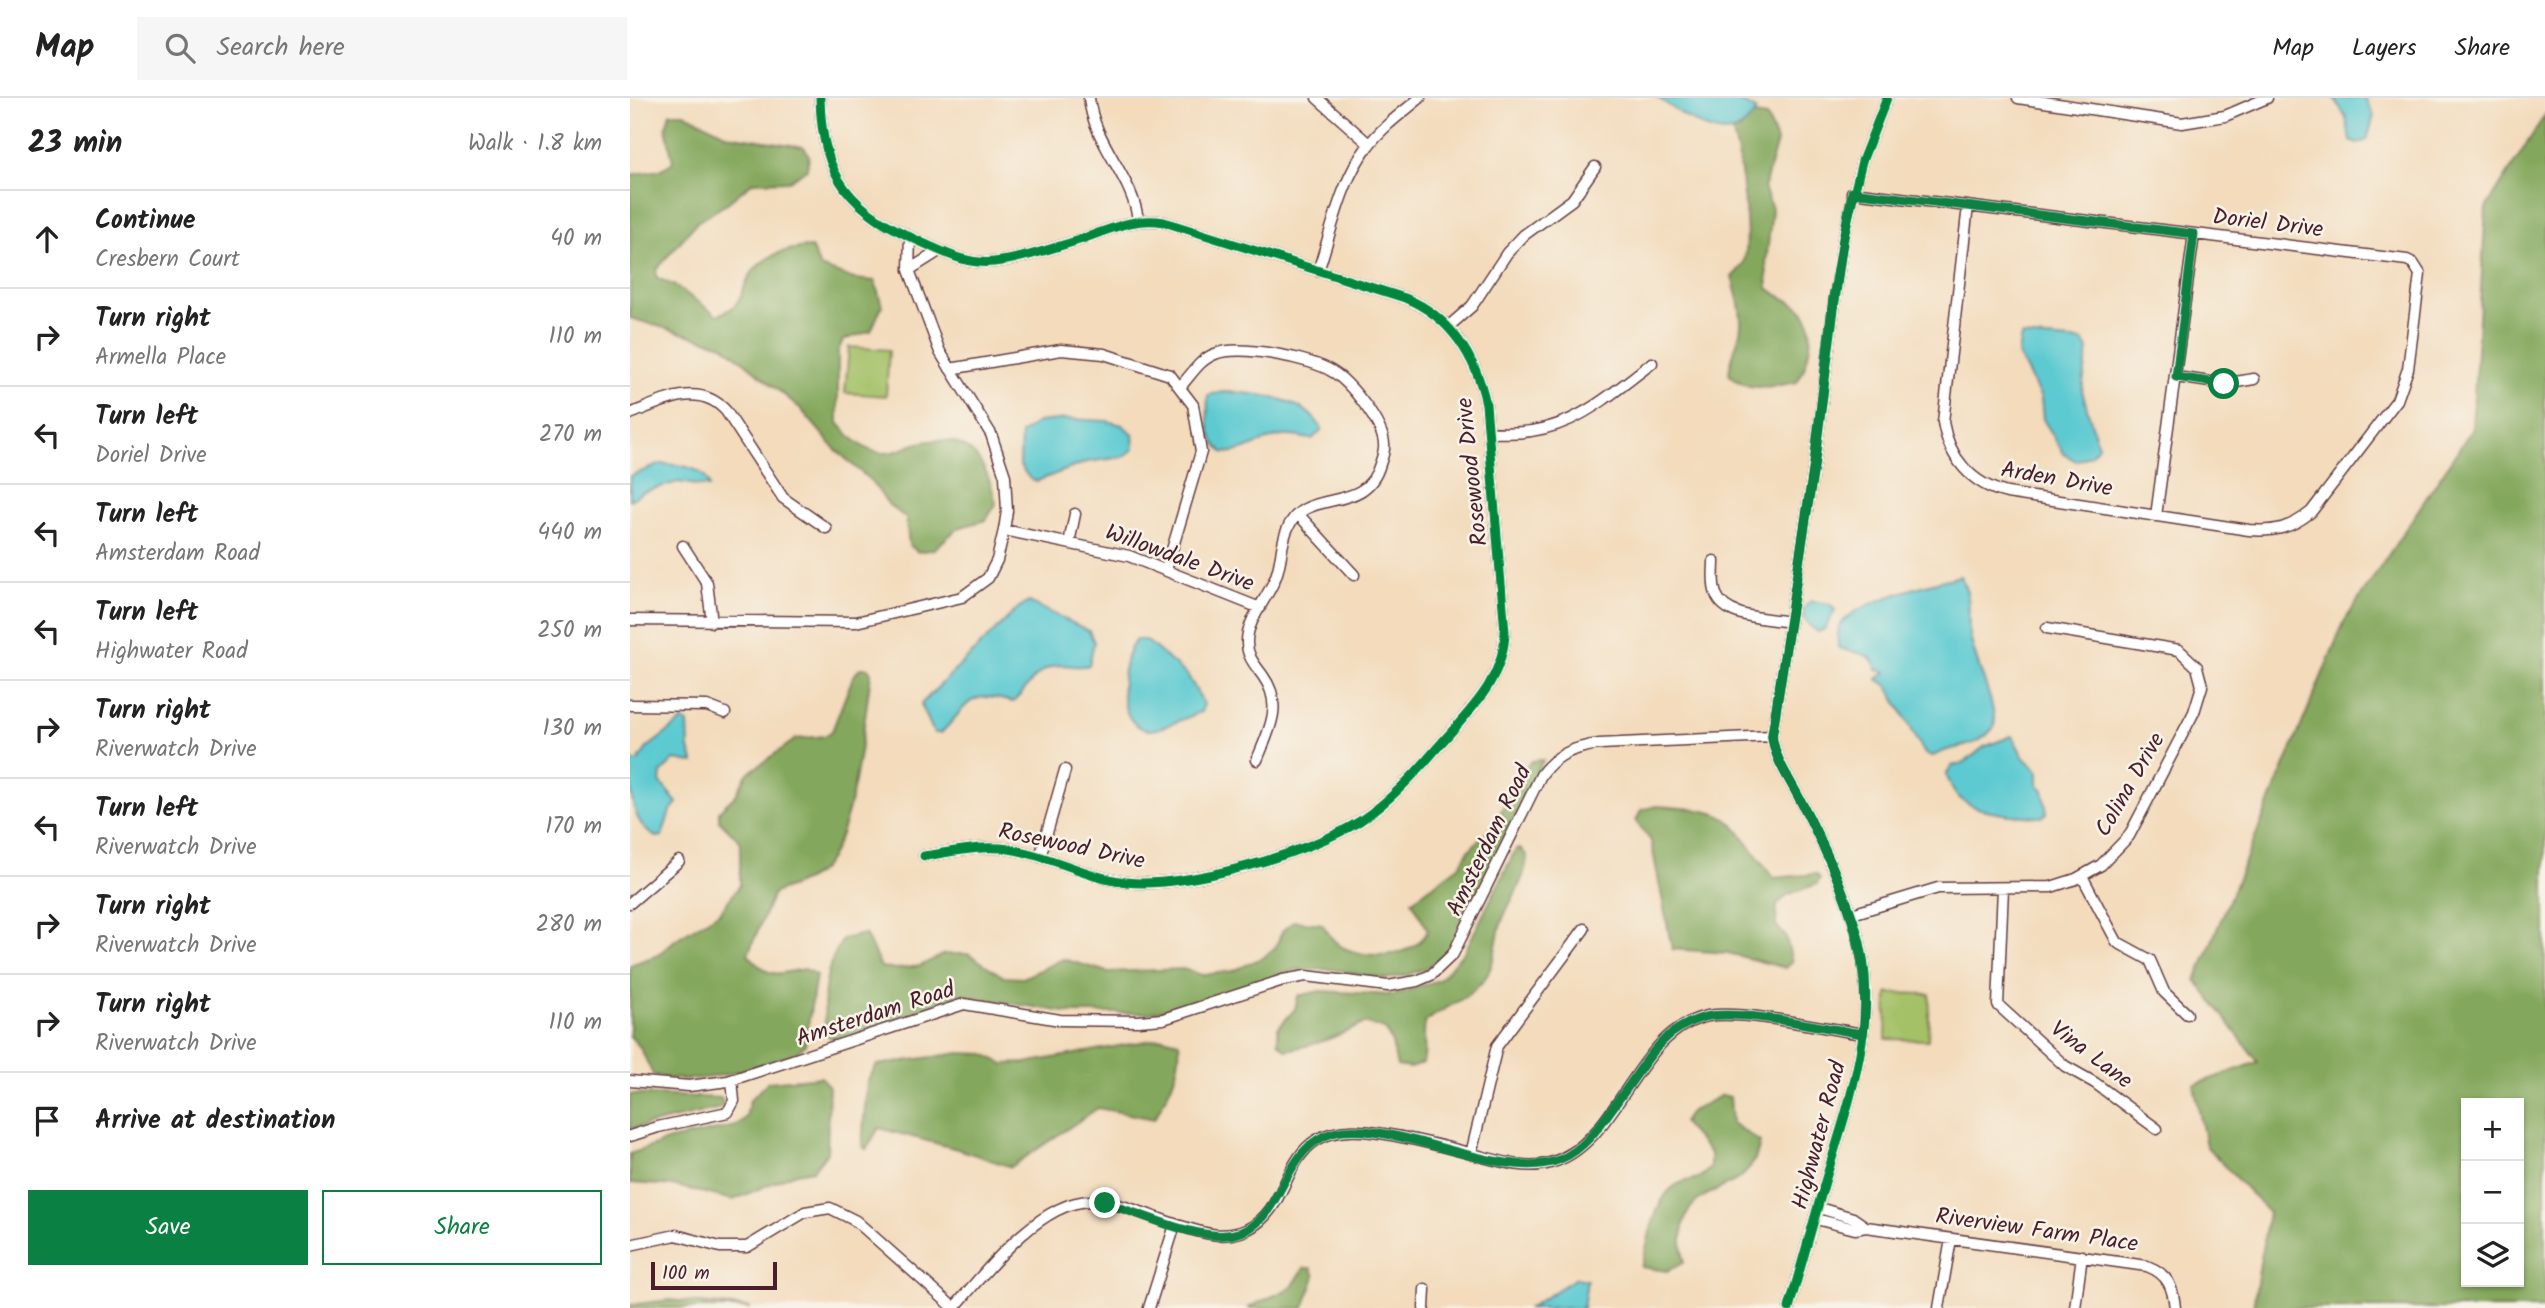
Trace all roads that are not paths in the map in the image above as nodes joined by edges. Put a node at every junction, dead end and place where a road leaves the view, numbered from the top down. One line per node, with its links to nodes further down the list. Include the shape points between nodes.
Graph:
1 (820, 98): 14 (street, Rosewood Drive, via 823,141 840,181 871,216)
2 (1089, 98): 12 (street, via 1096,130 1135,202)
3 (1317, 98): 8 (street)
4 (1420, 98): 8 (street)
5 (1887, 98): 10 (street)
6 (2018, 98): 7 (street, via 2182,123 2225,116)
7 (2267, 98)
8 (1368, 145): 17 (street, via 1350,177)
9 (1595, 167): 18 (street, via 1572,200 1507,253 1472,306)
10 (1852, 192): 11 (street, Doriel Drive); 40 (street, via 1833,297)
11 (1968, 206): 13 (street, Doriel Drive); 29 (street, Arden Drive, via 1943,410 1944,433 1953,455 1970,475 1996,490)
12 (1138, 221): 15 (street, Rosewood Drive, via 991,263 965,261); 17 (street, Rosewood Drive, via 1164,222)
13 (2194, 234): 21 (street); 26 (street, Doriel Drive, via 2407,260 2419,269 2408,369 2397,400)
14 (909, 237): 15 (street, Rosewood Drive); 16 (street)
15 (939, 251): 16 (street)
16 (909, 270): 20 (street)
17 (1318, 271): 18 (street, Rosewood Drive, via 1417,303)
18 (1449, 326): 25 (street, Rosewood Drive, via 1478,377)
19 (1652, 363): 25 (street, via 1576,419 1536,432)
20 (950, 369): 23 (street, via 1077,350 1154,368); 31 (street, via 999,455 1006,492)
21 (2176, 377): 22 (street, via 2224,384); 29 (street)
22 (2254, 379)
23 (1181, 386): 28 (street, via 1206,359 1228,350 1318,364 1350,386 1383,438 1379,469 1362,492 1308,506); 35 (street, via 1197,415 1201,452)
24 (630, 414): 30 (street, via 682,394 715,401 783,498)
25 (1489, 432): 48 (street, Rosewood Drive, via 1505,645 1487,691 1407,783 1346,830 1193,880 1126,882)
26 (2321, 500): 29 (street, Arden Drive, via 2297,523 2276,531)
27 (1075, 514): 32 (street)
28 (1298, 514): 36 (street); 37 (street, via 1288,527 1275,579)
29 (2156, 516)
30 (826, 527)
31 (1004, 530): 32 (street, Willowdale Drive); 39 (street, via 993,570 982,585 962,597 841,624)
32 (1069, 543): 35 (street, Willowdale Drive)
33 (683, 546): 39 (street, via 708,583)
34 (1714, 561): 40 (street, via 1714,587 1724,606 1733,612)
35 (1166, 569): 37 (street, Willowdale Drive)
36 (1354, 575)
37 (1260, 608): 45 (street, via 1247,644 1251,659 1271,687 1275,708)
38 (636, 620): 39 (street)
39 (712, 622)
40 (1790, 622): 44 (street)
41 (2048, 628): 50 (street, Colina Drive, via 2179,650 2197,667 2202,686 2194,712 2129,836)
42 (630, 705): 43 (street, via 706,706)
43 (725, 713)
44 (1772, 736): 53 (street, Highwater Road, via 1776,755); 57 (street, Amsterdam Road, via 1600,744 1559,756 1541,775 1453,954 1432,975 1418,981 1388,986 1306,976 1163,1019 1139,1021 1060,1020 964,1004)
45 (1257, 760)
46 (1065, 770): 48 (street)
47 (924, 856): 48 (street, Rosewood Drive, via 985,847)
48 (1040, 857)
49 (679, 861): 52 (street)
50 (2082, 876): 51 (street, Colina Drive, via 2039,889); 55 (street, via 2117,942 2150,960 2164,992)
51 (2003, 888): 53 (street, Colina Drive, via 1938,888); 59 (street, Vina Lane, via 1998,1005 2065,1066)
52 (630, 903)
53 (1852, 914): 56 (street, Highwater Road, via 1863,963)
54 (1584, 929): 61 (street, via 1497,1046)
55 (2187, 1014)
56 (1863, 1034): 61 (street, via 1735,1016 1695,1020 1664,1041 1588,1141 1570,1155 1531,1166); 62 (street, Highwater Road, via 1856,1076)
57 (732, 1080): 58 (street, Amsterdam Road, via 689,1086); 60 (street, via 734,1101 728,1112)
58 (630, 1081)
59 (2157, 1129)
60 (630, 1136)
61 (1471, 1154): 63 (street, via 1361,1131 1332,1133 1297,1157 1272,1208 1252,1227 1225,1236)
62 (1817, 1213): 64 (street, Riverview Farm Place, via 1855,1228); 71 (street, Highwater Road)
63 (1175, 1225): 68 (street, via 1105,1203 1077,1202 1063,1207 1007,1249); 69 (street)
64 (1951, 1239): 66 (street, Riverview Farm Place); 72 (street)
65 (630, 1245): 68 (street, via 676,1235 720,1247 747,1247 805,1212 830,1208 856,1221)
66 (2082, 1256): 73 (street); 74 (street, Riverview Farm Place, via 2157,1270 2172,1287)
67 (1425, 1289): 70 (street)
68 (954, 1308)
69 (1149, 1308)
70 (1424, 1308)
71 (1789, 1308)
72 (1939, 1308)
73 (2075, 1308)
74 (2175, 1308)

